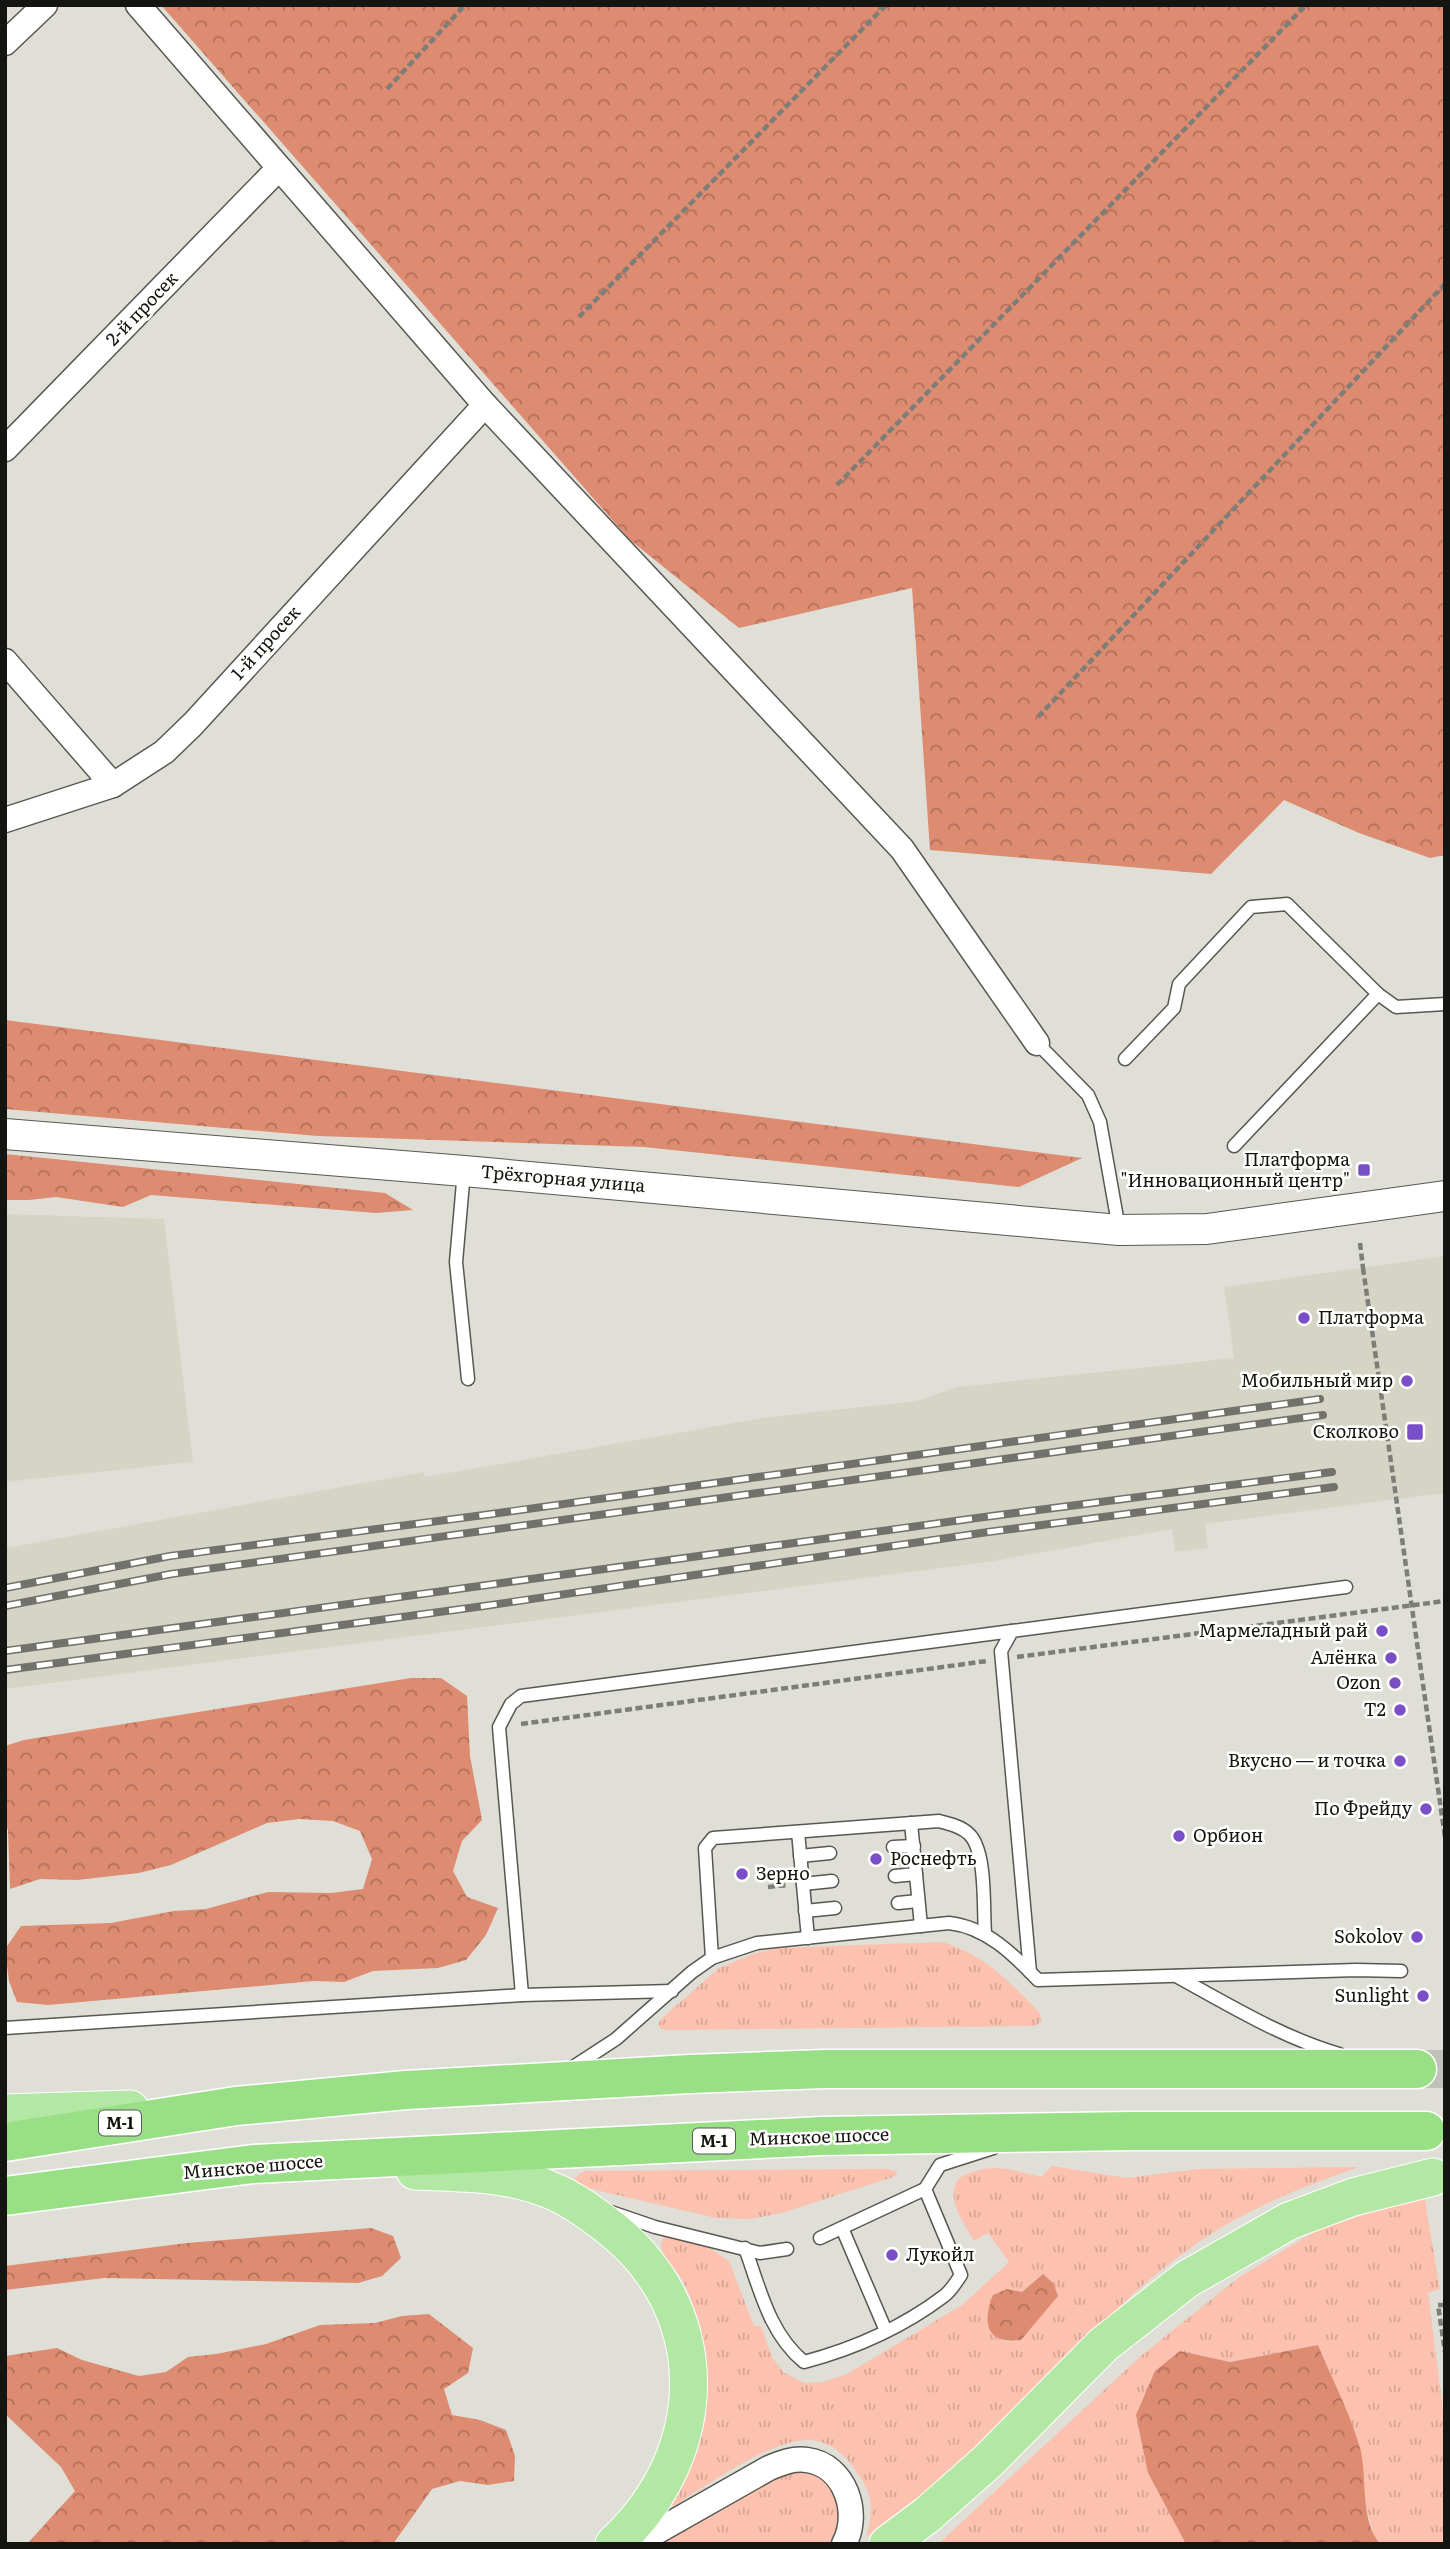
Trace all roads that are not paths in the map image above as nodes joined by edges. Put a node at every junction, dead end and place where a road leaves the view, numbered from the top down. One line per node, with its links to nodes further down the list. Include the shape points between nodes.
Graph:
1 (45, 5): 3 (street)
2 (138, 5): 4 (street)
3 (5, 43)
4 (278, 169): 5 (street); 6 (street, 2-й просек)
5 (485, 405): 8 (street, 1-й просек, via 193,723 164,752); 12 (street, via 902,849)
6 (5, 449)
7 (5, 661): 8 (street)
8 (113, 785): 9 (street, 1-й просек)
9 (5, 820)
10 (1378, 994): 11 (lane, via 1396,1007); 13 (lane, via 1287,904 1251,906 1180,984 1174,1008); 15 (lane)
11 (1445, 1004)
12 (1037, 1043): 18 (lane, via 1088,1095 1100,1122)
13 (1125, 1059)
14 (5, 1134): 16 (street, Трёхгорная улица)
15 (1234, 1146)
16 (464, 1171): 18 (street, Трёхгорная улица); 19 (lane, via 456,1262)
17 (1445, 1196): 18 (street, Трёхгорная улица, via 1207,1229)
18 (1119, 1230)
19 (468, 1379)
20 (1346, 1587): 21 (lane)
21 (1012, 1631): 41 (lane, via 1001,1651); 44 (lane, via 521,1696 511,1704 499,1727)
22 (911, 1824): 23 (lane); 24 (lane); 37 (lane, via 939,1821 971,1835 980,1854)
23 (798, 1832): 27 (lane); 39 (lane, via 713,1838 705,1848)
24 (914, 1846): 25 (lane); 28 (lane)
25 (892, 1847)
26 (830, 1853): 27 (lane)
27 (800, 1856): 31 (lane)
28 (916, 1874): 29 (lane); 32 (lane)
29 (895, 1876)
30 (832, 1881): 31 (lane)
31 (803, 1884): 35 (lane)
32 (918, 1901): 33 (lane); 36 (lane)
33 (898, 1903)
34 (835, 1908): 35 (lane)
35 (805, 1911): 38 (lane)
36 (921, 1926): 37 (lane, via 949,1923); 38 (lane)
37 (985, 1933): 41 (lane)
38 (808, 1938): 39 (lane, via 757,1943)
39 (712, 1958): 43 (lane)
40 (1401, 1971): 42 (lane)
41 (1034, 1976): 42 (lane)
42 (1176, 1976): 46 (lane, via 1310,2045)
43 (673, 1991): 44 (lane); 47 (lane, via 616,2039)
44 (522, 1995): 45 (lane)
45 (5, 2028)
46 (1401, 2069): 47 (highway, М-1, via 825,2069)
47 (545, 2084): 48 (highway, М-1, via 406,2090)
48 (236, 2106): 49 (main road); 52 (highway, М-1)
49 (5, 2113)
50 (1131, 2131): 51 (highway, Минское шоссе / М-1); 53 (highway, Минское шоссе / М-1, via 822,2136); 55 (lane, via 1004,2144 940,2165)
51 (1426, 2131)
52 (5, 2141)
53 (253, 2164): 56 (main road, via 495,2174); 57 (highway, Минское шоссе / М-1)
54 (1433, 2177): 66 (main road, via 1353,2197 1289,2221 1187,2279 1103,2346 988,2461)
55 (925, 2189): 58 (lane); 62 (lane, via 961,2275 946,2295)
56 (551, 2190): 60 (lane, via 655,2227); 63 (main road, via 622,2236 650,2266 685,2336 688,2402 681,2440 645,2511)
57 (5, 2196)
58 (842, 2228): 59 (lane); 62 (lane)
59 (820, 2238)
60 (745, 2248): 61 (lane, via 760,2253); 62 (lane, via 776,2331 804,2362)
61 (787, 2249)
62 (887, 2331)
63 (614, 2544)
64 (635, 2544): 65 (street, via 769,2468 808,2459 825,2467 848,2495 852,2517)
65 (844, 2544)
66 (888, 2544)

